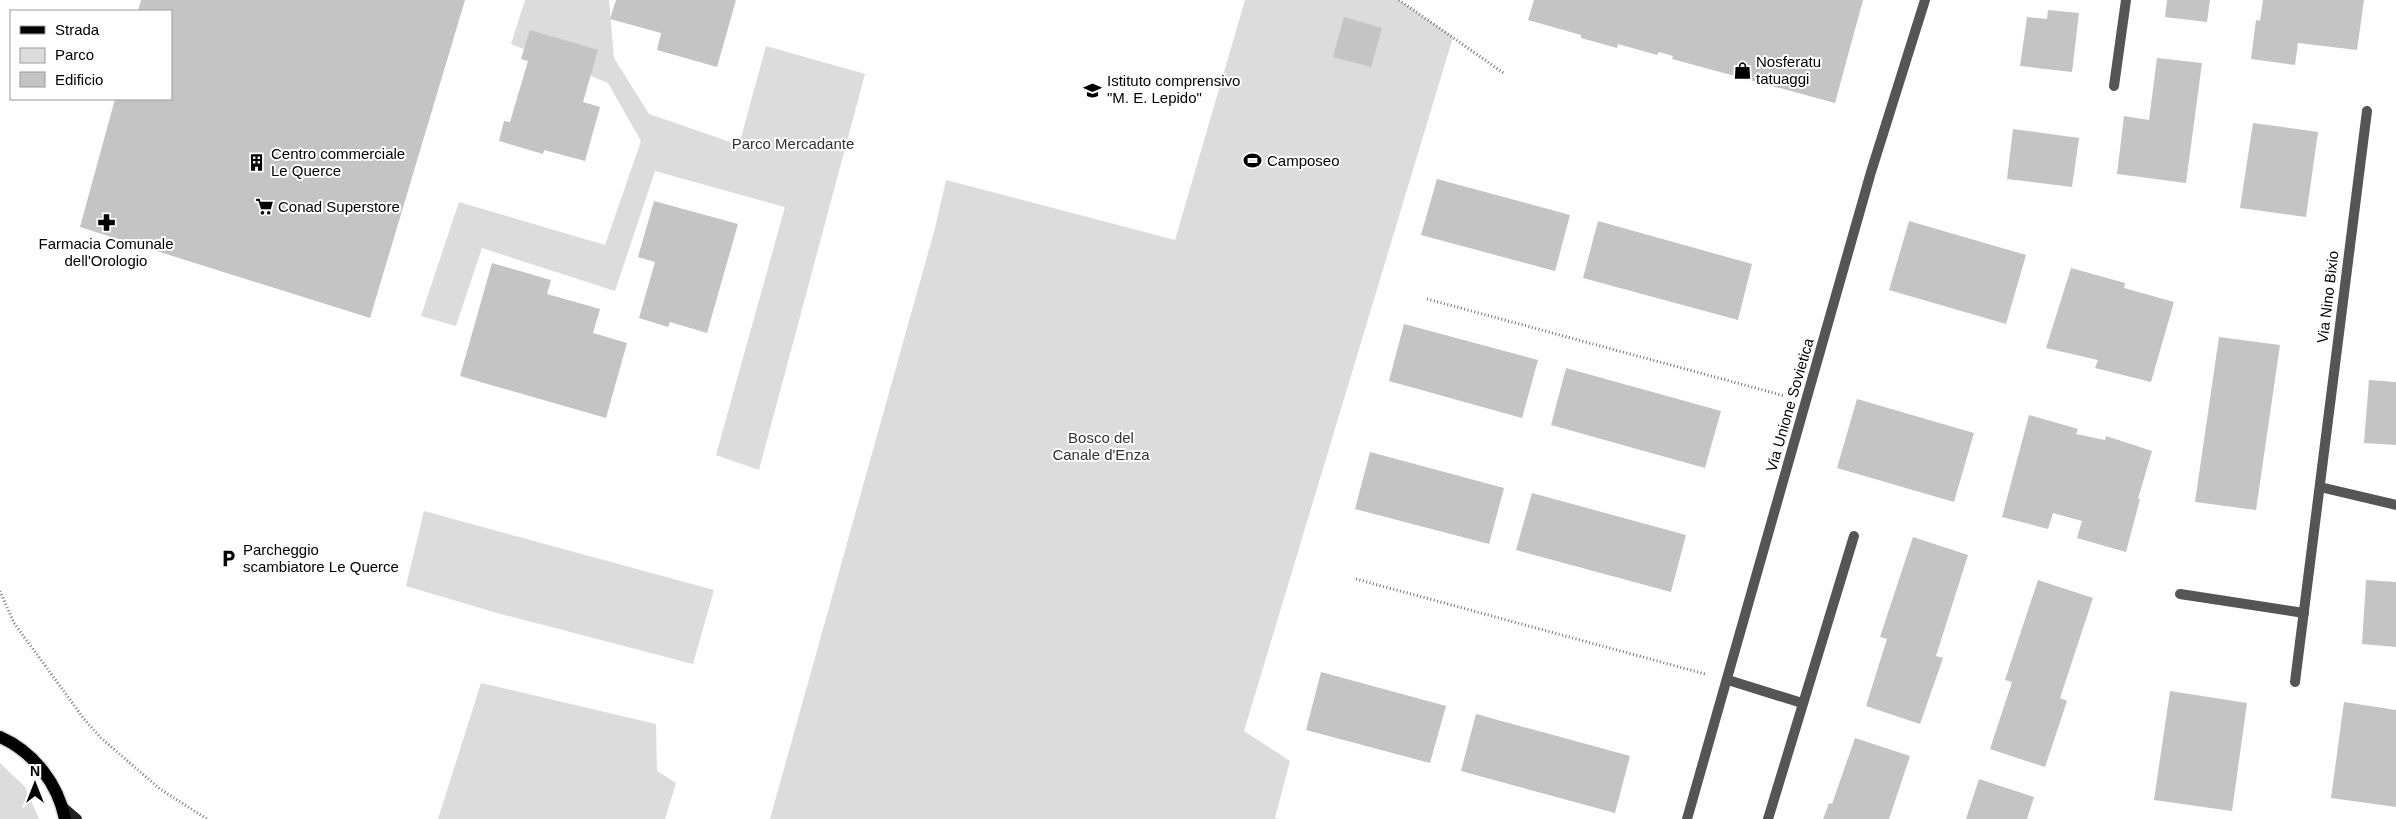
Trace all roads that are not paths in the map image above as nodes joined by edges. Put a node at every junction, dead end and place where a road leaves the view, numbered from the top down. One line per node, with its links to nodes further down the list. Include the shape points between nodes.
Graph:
1 (1925, 0): 10 (street, Via Unione Sovietica, via 1871,172)
2 (2126, 0): 3 (street)
3 (2114, 86)
4 (2367, 112): 5 (street, Via Nino Bixio)
5 (2320, 486): 6 (street); 9 (street, Via Nino Bixio)
6 (2396, 505)
7 (1854, 536): 12 (street)
8 (2180, 594): 9 (street)
9 (2304, 613): 11 (street, Via Nino Bixio)
10 (1728, 680): 12 (street); 16 (street, Via Unione Sovietica)
11 (2295, 682)
12 (1802, 703): 17 (street)
13 (0, 737): 14 (main road, via 32,758 51,780)
14 (64, 813): 15 (street)
15 (77, 819)
16 (1687, 819)
17 (1768, 819)

